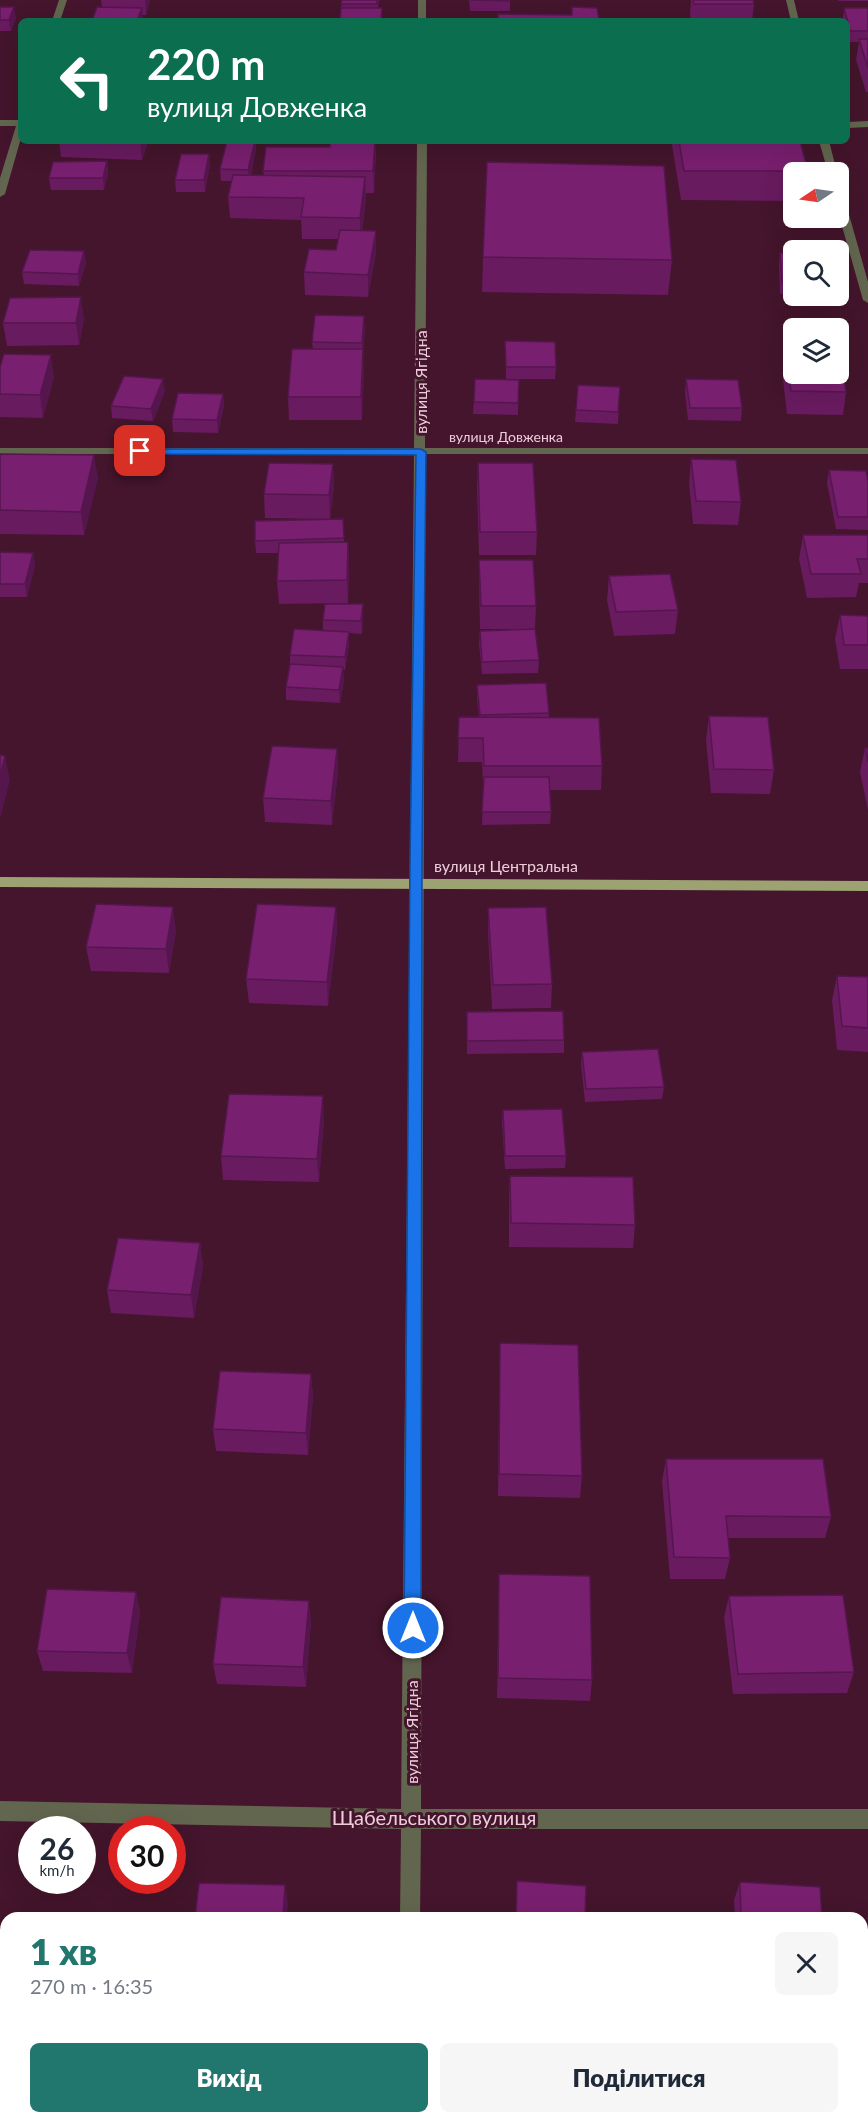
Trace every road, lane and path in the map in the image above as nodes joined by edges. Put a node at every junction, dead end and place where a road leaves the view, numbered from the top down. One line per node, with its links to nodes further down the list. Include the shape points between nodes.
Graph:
1 (63, 0): 4 (street)
2 (422, 0): 5 (street)
3 (790, 0): 6 (street)
4 (57, 18)
5 (422, 18)
6 (794, 18)
7 (0, 123): 8 (street)
8 (18, 123)
9 (868, 124): 10 (street)
10 (850, 125)
11 (18, 133): 15 (street)
12 (422, 144): 19 (street, вулиця Ягідна)
13 (825, 144): 14 (street)
14 (830, 162)
15 (0, 194)
16 (848, 228): 17 (street)
17 (868, 300)
18 (0, 451): 19 (street, вулиця Довженка)
19 (421, 452): 20 (street, вулиця Довженка); 22 (street, вулиця Ягідна)
20 (868, 452)
21 (0, 882): 22 (main road, вулиця Центральна)
22 (416, 884): 23 (main road, вулиця Центральна); 25 (street, вулиця Ягідна)
23 (868, 886)
24 (0, 1811): 25 (street, Щабельського вулиця)
25 (412, 1819): 26 (street, Щабельського вулиця); 27 (street, вулиця Ягідна)
26 (868, 1819)
27 (410, 1912)

